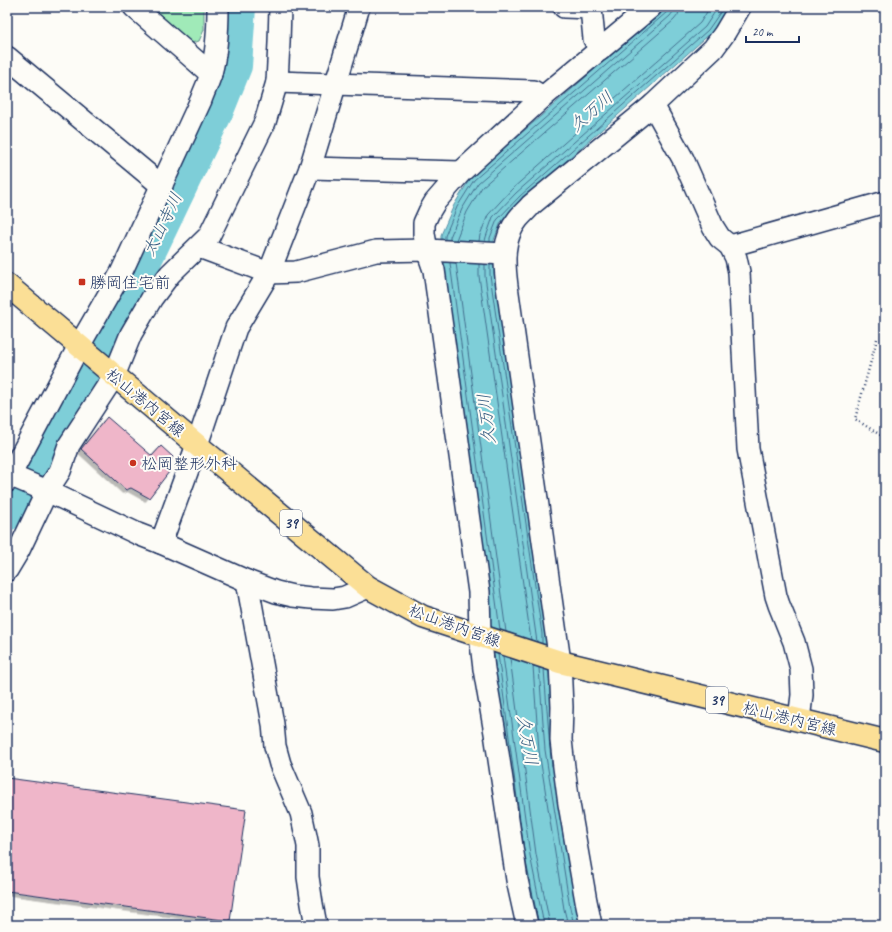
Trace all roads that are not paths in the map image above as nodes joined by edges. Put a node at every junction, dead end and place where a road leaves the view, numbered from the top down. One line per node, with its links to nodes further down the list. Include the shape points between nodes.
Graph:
1 (134, 7): 10 (street)
2 (218, 7): 10 (street, via 216,48)
3 (280, 7): 11 (street)
4 (359, 7): 12 (street)
5 (564, 7): 8 (street, via 591,8 594,40)
6 (651, 7): 8 (street)
7 (740, 7): 14 (street, via 713,49)
8 (600, 50): 13 (street)
9 (7, 57): 17 (street)
10 (211, 74): 17 (street)
11 (277, 82): 12 (street); 20 (street, via 266,122 210,236)
12 (335, 84): 13 (street, via 533,91); 15 (street)
13 (543, 97): 16 (street)
14 (653, 105): 19 (street, via 683,159 713,227 720,238); 22 (street, via 531,205 511,229)
15 (310, 168): 16 (street); 23 (street)
16 (461, 172): 21 (street, via 435,202 424,223 424,234)
17 (162, 186): 25 (street)
18 (885, 202): 19 (street)
19 (730, 246): 36 (street, via 739,272 748,449 776,596 794,642 801,669 802,695)
20 (198, 247): 23 (street); 26 (street, via 170,274 152,298)
21 (433, 250): 22 (street); 23 (street, via 376,251 296,272); 34 (street)
22 (501, 253): 35 (street)
23 (269, 273): 27 (street, via 236,328)
24 (7, 285): 25 (main road, 松山港内宮線 / 39)
25 (83, 349): 26 (main road, 松山港内宮線 / 39); 28 (street)
26 (111, 373): 27 (main road, 松山港内宮線 / 39); 29 (street, via 69,445 60,471)
27 (197, 445): 30 (street); 33 (main road, 松山港内宮線 / 39)
28 (8, 477): 29 (street)
29 (47, 491): 30 (street); 31 (street)
30 (162, 543): 32 (street)
31 (7, 570)
32 (247, 581): 33 (street, via 276,592 310,598 345,597); 38 (street, via 280,764 301,813 306,836 308,877)
33 (368, 587): 34 (main road, 松山港内宮線 / 39, via 423,616)
34 (484, 637): 35 (main road, 松山港内宮線 / 39); 39 (street, via 484,669 517,880)
35 (555, 660): 36 (main road, 松山港内宮線 / 39); 40 (street, via 562,707 561,740 569,804)
36 (799, 720): 37 (main road, 松山港内宮線 / 39)
37 (885, 742)
38 (316, 925)
39 (527, 925)
40 (591, 925)

